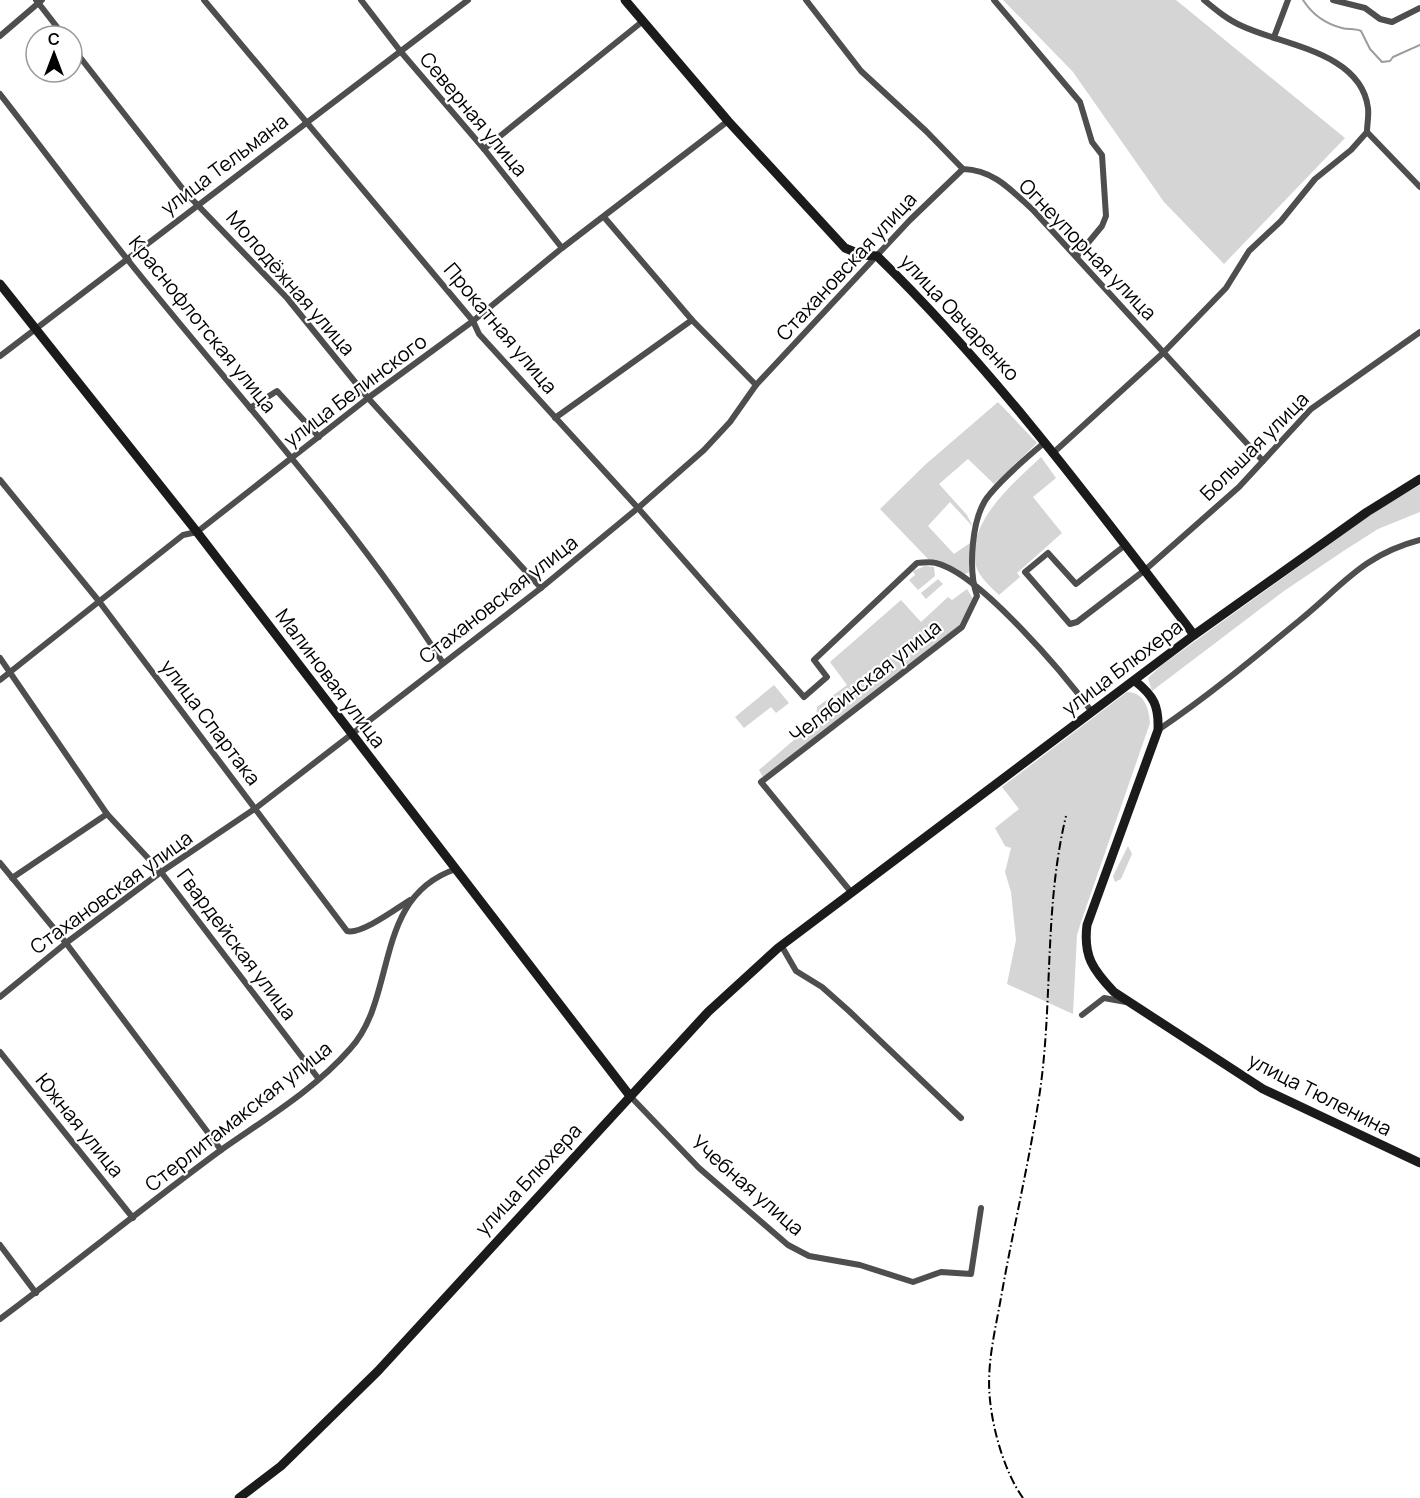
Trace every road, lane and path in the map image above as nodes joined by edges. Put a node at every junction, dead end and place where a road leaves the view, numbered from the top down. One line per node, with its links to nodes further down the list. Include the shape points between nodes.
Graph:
1 (204, 0): 20 (street, Прокатная улица)
2 (361, 0): 16 (street, Северная улица)
3 (468, 0): 16 (street, улица Тельмана)
4 (625, 0): 12 (main road, улица Овчаренко)
5 (806, 0): 23 (street, via 861,71)
6 (994, 0): 28 (street, via 1080,102 1092,142 1102,155 1106,216)
7 (1204, 0): 15 (street, via 1226,18)
8 (1288, 0): 15 (street)
9 (1333, 0): 11 (street, via 1365,8 1392,22)
10 (39, 1): 13 (street); 14 (street)
11 (1420, 8)
12 (643, 21): 19 (main road, улица Овчаренко); 22 (street)
13 (55, 24)
14 (0, 36)
15 (1274, 37): 21 (street, via 1323,55 1352,76 1368,108)
16 (401, 52): 20 (street, улица Тельмана); 22 (street, Северная улица)
17 (84, 62): 25 (street, Молодёжная улица, via 186,193)
18 (0, 94): 30 (street, Краснофлотская улица)
19 (728, 121): 26 (street, улица Белинского); 29 (main road, улица Овчаренко, via 845,248)
20 (308, 122): 25 (street, улица Тельмана); 33 (street, Прокатная улица)
21 (1367, 132): 24 (street); 36 (street, via 1315,179 1281,221 1249,251 1226,288)
22 (484, 149): 27 (street, Северная улица)
23 (963, 169): 28 (street, Огнеупорная улица, via 994,176); 29 (street, Стахановская улица)
24 (1420, 187)
25 (200, 205): 30 (street, улица Тельмана); 39 (street, Молодёжная улица, via 287,298)
26 (604, 217): 27 (street, улица Белинского); 32 (street)
27 (562, 248): 33 (street, улица Белинского)
28 (1077, 255): 36 (street, Огнеупорная улица)
29 (877, 256): 38 (street, Стахановская улица); 43 (main road, улица Овчаренко, via 919,296 1011,398)
30 (127, 258): 34 (street, улица Тельмана); 40 (street, Краснофлотская улица)
31 (0, 284): 34 (main road, Малиновая улица)
32 (692, 320): 38 (street); 41 (street)
33 (473, 321): 39 (street, улица Белинского); 41 (street, Прокатная улица, via 479,334)
34 (34, 329): 37 (street, улица Тельмана); 50 (main road, Малиновая улица)
35 (1420, 332): 46 (street, Большая улица, via 1311,409)
36 (1163, 353): 44 (street); 46 (street, Огнеупорная улица)
37 (0, 356)
38 (756, 385): 49 (street, Стахановская улица, via 704,450)
39 (368, 398): 42 (street, улица Белинского); 55 (street, Молодёжная улица)
40 (250, 408): 42 (street, via 278,391); 45 (street, Краснофлотская улица)
41 (555, 418): 49 (street, Прокатная улица)
42 (319, 438): 45 (street, улица Белинского)
43 (1044, 443): 44 (main road, улица Овчаренко); 54 (street, Челябинская улица, via 988,495 972,540)
44 (1052, 454): 52 (main road, улица Овчаренко)
45 (293, 458): 50 (street, улица Белинского); 59 (street, Краснофлотская улица, via 403,600)
46 (1263, 461): 53 (street, Большая улица, via 1239,488)
47 (1420, 479): 57 (main road, улица Блюхера)
48 (0, 480): 56 (street, улица Спартака)
49 (638, 508): 54 (street, Прокатная улица, via 804,697 827,677 814,660 917,563 936,563); 55 (street, Стахановская улица)
50 (197, 532): 56 (street, улица Белинского, via 183,535); 65 (main road, Малиновая улица)
51 (1420, 540): 64 (street, via 1380,553 1362,564 1272,643)
52 (1124, 546): 53 (main road, улица Овчаренко); 53 (street, Большая улица, via 1076,584 1048,553 1025,572 1070,624)
53 (1145, 570): 57 (main road, улица Овчаренко)
54 (972, 582): 63 (street, via 1059,669); 72 (street, Челябинская улица, via 977,596 962,627 761,782)
55 (541, 588): 59 (street, Стахановская улица)
56 (98, 600): 60 (street, улица Белинского); 66 (street, улица Спартака)
57 (1194, 635): 62 (main road, улица Блюхера)
58 (0, 658): 60 (street, Гвардейская улица)
59 (443, 663): 65 (street, Стахановская улица)
60 (11, 672): 61 (street, улица Белинского); 67 (street, Гвардейская улица)
61 (0, 680)
62 (1135, 681): 63 (main road, улица Блюхера); 64 (main road, via 1159,710)
63 (1092, 712): 72 (main road, улица Блюхера)
64 (1158, 730): 77 (main road, улица Тюленина, via 1090,915 1086,937 1086,952 1094,971)
65 (351, 735): 66 (street, Стахановская улица); 69 (main road, Малиновая улица)
66 (256, 808): 70 (street, Стахановская улица); 73 (street, улица Спартака, via 347,931 364,927)
67 (107, 814): 70 (street, Гвардейская улица); 71 (street)
68 (0, 863): 71 (street)
69 (456, 869): 73 (street, Стерлитамакская улица, via 422,886); 81 (main road, Малиновая улица)
70 (161, 872): 74 (street, Стахановская улица); 80 (street, Гвардейская улица)
71 (12, 878): 74 (street)
72 (851, 892): 75 (main road, улица Блюхера)
73 (410, 900): 80 (street, Стерлитамакская улица, via 390,946 364,1031 350,1050)
74 (66, 943): 76 (street, Стахановская улица); 83 (street)
75 (781, 945): 81 (main road, улица Блюхера, via 708,1012); 82 (street, via 796,971 849,1011)
76 (0, 997)
77 (1131, 1003): 78 (street, via 1104,998); 84 (main road, улица Тюленина, via 1263,1089)
78 (1082, 1015)
79 (0, 1052): 86 (street, Южная улица)
80 (318, 1078): 83 (street, Стерлитамакская улица)
81 (630, 1096): 85 (street, Учебная улица, via 699,1168 788,1245 809,1256 860,1265 913,1281 940,1272 971,1274); 90 (main road, улица Блюхера, via 378,1371 280,1466)
82 (961, 1118)
83 (221, 1150): 86 (street, Стерлитамакская улица)
84 (1420, 1163)
85 (981, 1208)
86 (133, 1218): 88 (street, Стерлитамакская улица)
87 (0, 1245): 88 (street)
88 (36, 1293): 89 (street, Стерлитамакская улица)
89 (0, 1319)
90 (239, 1498)

